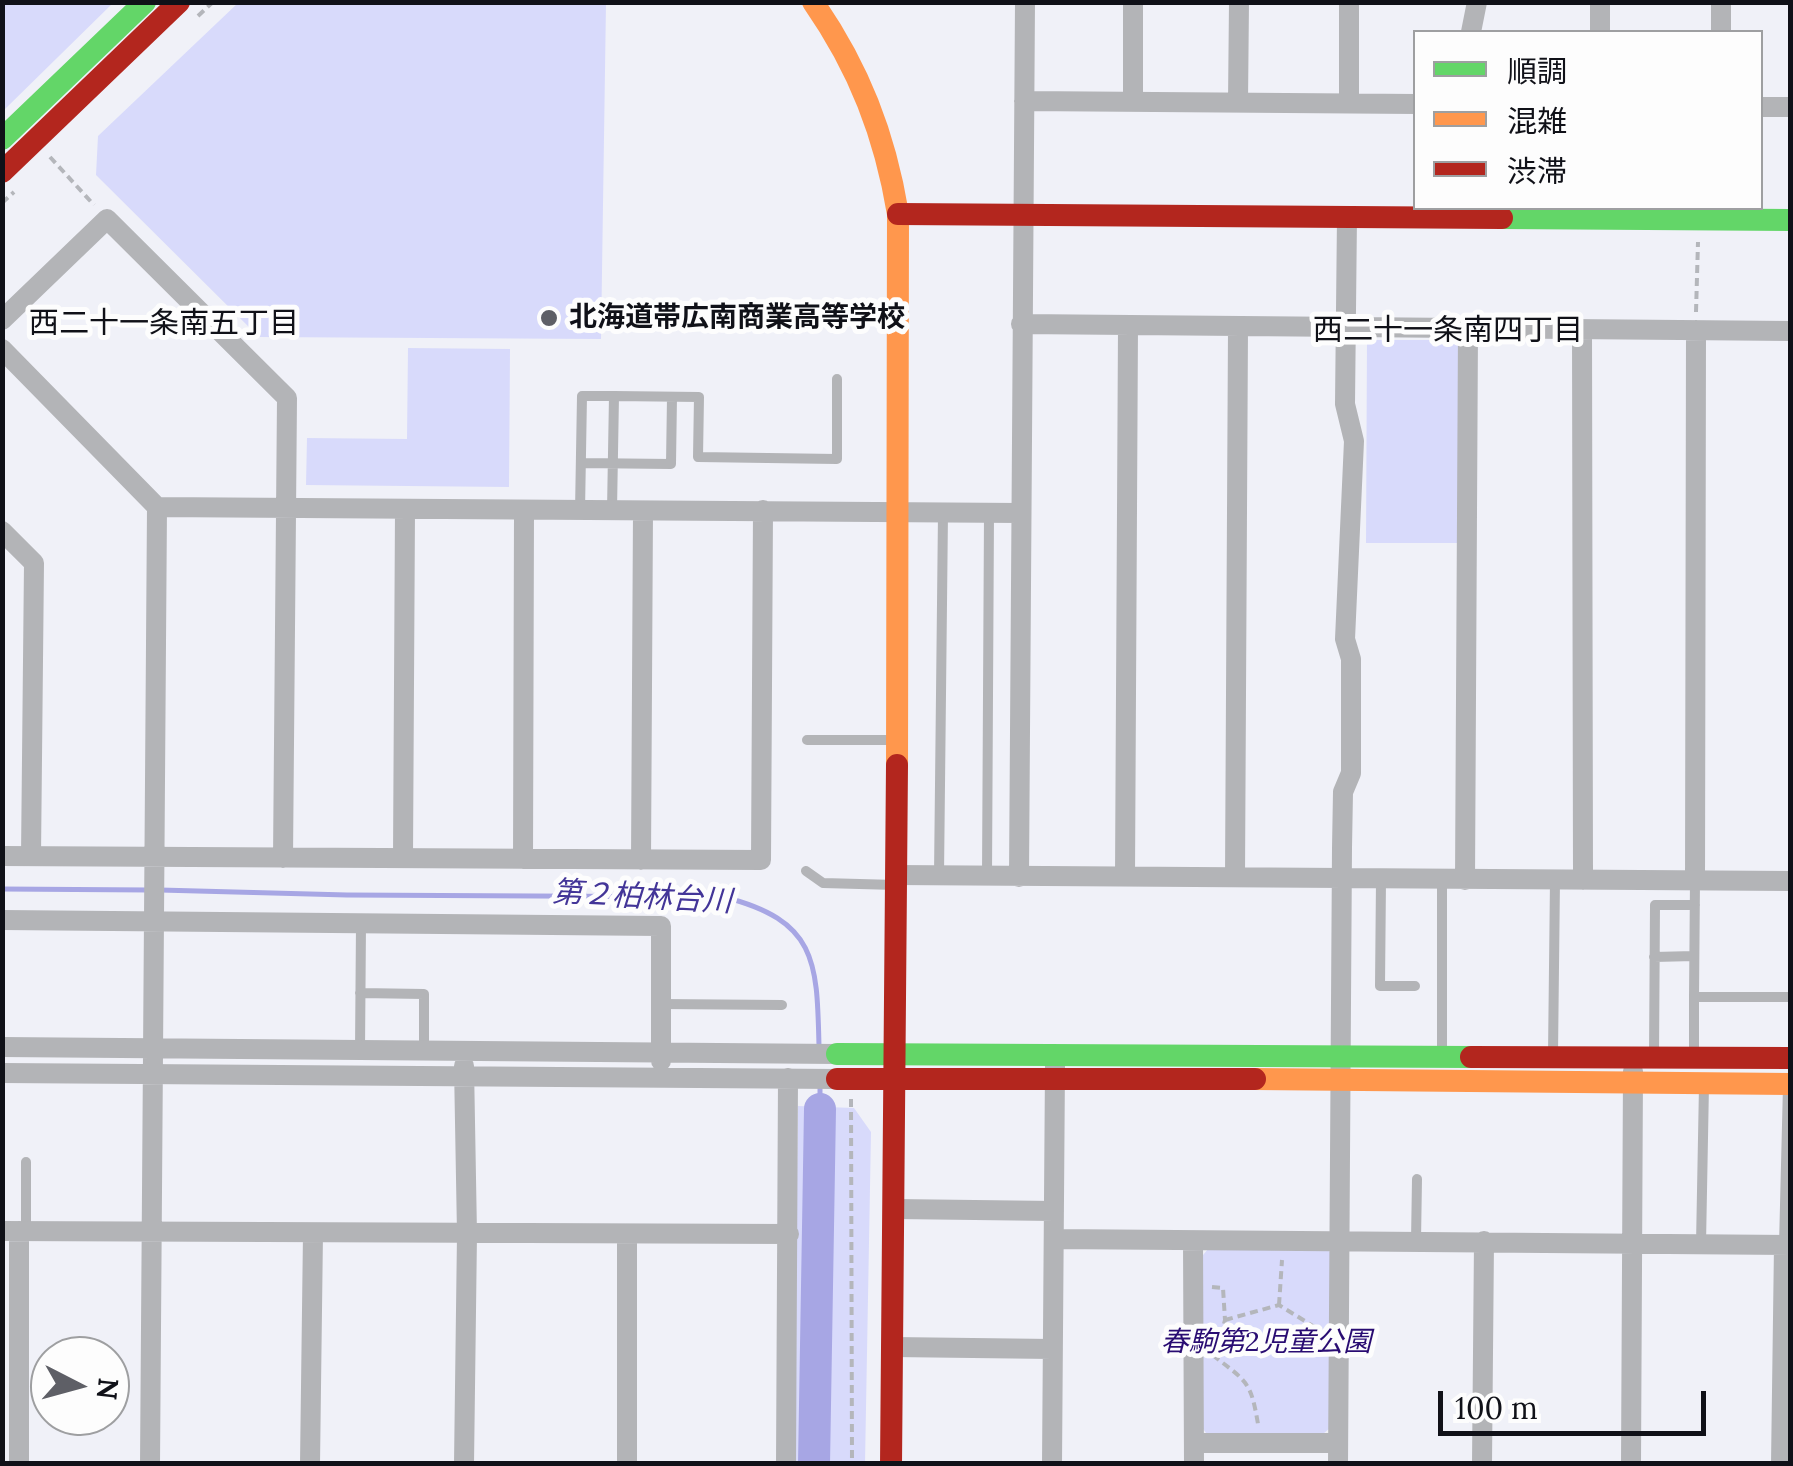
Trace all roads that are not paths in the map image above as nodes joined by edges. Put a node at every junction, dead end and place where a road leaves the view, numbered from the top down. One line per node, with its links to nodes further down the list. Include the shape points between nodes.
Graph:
1 (145, 2): 21 (street)
2 (179, 2): 22 (street)
3 (813, 2): 24 (street, via 874,112)
4 (1025, 2): 15 (street)
5 (1133, 2): 14 (street)
6 (1238, 2): 16 (street)
7 (1349, 2): 17 (street)
8 (1477, 2): 11 (street)
9 (1600, 2): 12 (street)
10 (1721, 2): 13 (street)
11 (1470, 30)
12 (1600, 30)
13 (1721, 30)
14 (1133, 100): 15 (street); 16 (street)
15 (1024, 101): 26 (street)
16 (1238, 102): 17 (street)
17 (1349, 102): 18 (street)
18 (1413, 104)
19 (1763, 106): 20 (street)
20 (1790, 107)
21 (2, 139)
22 (2, 172)
23 (1466, 212): 25 (street); 27 (street)
24 (898, 214): 26 (street); 52 (street)
25 (1722, 214): 28 (street)
26 (1022, 216): 27 (street); 30 (street)
27 (1347, 216): 32 (street)
28 (1790, 220)
29 (2, 320): 44 (street, via 107,219 287,398)
30 (1021, 324): 31 (street); 55 (street)
31 (1128, 326): 33 (street); 70 (street)
32 (1347, 327): 33 (street); 34 (street); 72 (street, via 1345,404 1354,441 1345,639 1352,659)
33 (1238, 328): 71 (street)
34 (1468, 329): 35 (street); 76 (street)
35 (1582, 330): 36 (street); 78 (street)
36 (1696, 330): 37 (street); 79 (street)
37 (1790, 330)
38 (2, 348): 45 (street)
39 (838, 379): 41 (lane, via 836,459 698,457 699,397)
40 (614, 396): 41 (lane); 42 (lane, via 582,396); 43 (lane)
41 (672, 397): 43 (lane, via 671,464)
42 (580, 463): 43 (lane); 51 (lane)
43 (612, 463): 48 (lane)
44 (285, 506): 45 (street); 46 (street); 62 (street)
45 (156, 507): 65 (street)
46 (405, 510): 50 (street); 61 (street)
47 (763, 510): 49 (street); 52 (street); 64 (street, via 762,860)
48 (612, 511): 49 (street); 51 (street)
49 (643, 511): 64 (street)
50 (524, 512): 51 (street); 63 (street)
51 (580, 512)
52 (897, 512): 53 (street); 58 (street)
53 (943, 512): 54 (street); 67 (lane)
54 (989, 513): 55 (street); 68 (lane)
55 (1020, 513): 69 (street)
56 (2, 531): 60 (street, via 34,564)
57 (807, 740): 58 (lane)
58 (896, 740): 73 (street)
59 (2, 856): 60 (street)
60 (31, 856): 65 (street)
61 (403, 856): 62 (street); 63 (street)
62 (284, 858): 65 (street)
63 (523, 858): 64 (street)
64 (641, 860)
65 (156, 865): 82 (street)
66 (806, 871): 73 (lane, via 824,883)
67 (939, 875): 68 (street); 73 (street)
68 (987, 876): 69 (street)
69 (1018, 876): 70 (street)
70 (1125, 876): 71 (street)
71 (1235, 877): 72 (street)
72 (1341, 878): 74 (street); 101 (street)
73 (896, 880): 99 (street)
74 (1381, 880): 75 (street); 87 (lane, via 1380,986)
75 (1442, 880): 76 (street); 102 (lane)
76 (1465, 880): 77 (street)
77 (1555, 880): 78 (street); 103 (lane)
78 (1583, 880): 79 (street)
79 (1695, 881): 80 (street); 81 (lane)
80 (1790, 881)
81 (1695, 906): 85 (lane); 86 (lane, via 1655,905)
82 (155, 913): 83 (street); 84 (street); 94 (street)
83 (2, 920)
84 (361, 923): 88 (lane); 91 (street, via 661,926)
85 (1694, 956): 86 (lane); 89 (lane)
86 (1654, 957): 104 (lane)
87 (1416, 986)
88 (360, 993): 95 (lane); 96 (lane, via 424,994)
89 (1694, 997): 90 (lane); 105 (lane)
90 (1790, 998)
91 (661, 1004): 92 (lane); 98 (street)
92 (782, 1005)
93 (2, 1047): 94 (street)
94 (153, 1048): 95 (street); 109 (street)
95 (360, 1050): 96 (street)
96 (424, 1050): 97 (street)
97 (464, 1050): 98 (street); 110 (street)
98 (661, 1050): 100 (street); 111 (street)
99 (896, 1052): 100 (street); 107 (street); 114 (street)
100 (837, 1054)
101 (1340, 1056): 102 (street); 107 (street); 115 (street)
102 (1442, 1056): 103 (street)
103 (1553, 1057): 104 (street)
104 (1644, 1057): 105 (street); 117 (street)
105 (1694, 1058): 106 (street)
106 (1790, 1058)
107 (1055, 1066): 114 (street); 115 (street); 122 (street)
108 (2, 1073): 109 (street)
109 (152, 1074): 110 (street); 123 (street)
110 (464, 1075): 111 (street); 126 (street)
111 (661, 1076): 112 (street)
112 (795, 1078): 113 (street); 128 (street)
113 (844, 1079): 114 (street)
114 (896, 1079): 121 (street)
115 (1340, 1081): 117 (street); 130 (street)
116 (1704, 1083): 117 (street); 118 (street); 135 (lane)
117 (1633, 1084): 134 (street)
118 (1789, 1084): 136 (lane)
119 (26, 1162): 124 (lane)
120 (1416, 1180): 131 (lane)
121 (894, 1209): 122 (street); 137 (street)
122 (1054, 1210): 129 (street)
123 (154, 1230): 124 (street); 125 (street); 142 (street)
124 (16, 1231): 141 (street)
125 (313, 1233): 126 (street); 143 (street)
126 (467, 1234): 127 (street); 144 (street)
127 (627, 1234): 128 (street); 145 (street)
128 (789, 1234): 146 (street)
129 (1054, 1239): 133 (street); 138 (street)
130 (1340, 1241): 131 (street); 133 (street); 140 (street)
131 (1416, 1241): 132 (street)
132 (1484, 1241): 134 (street); 149 (street)
133 (1193, 1242): 139 (street)
134 (1631, 1244): 135 (street); 150 (street)
135 (1701, 1244): 136 (street)
136 (1787, 1245): 151 (street)
137 (893, 1347): 138 (street); 147 (street)
138 (1052, 1349): 148 (street)
139 (1194, 1453): 140 (street, via 1261,1443)
140 (1338, 1453)
141 (19, 1464)
142 (150, 1464)
143 (310, 1464)
144 (464, 1464)
145 (627, 1464)
146 (786, 1464)
147 (891, 1464)
148 (1052, 1464)
149 (1482, 1464)
150 (1631, 1464)
151 (1781, 1464)

